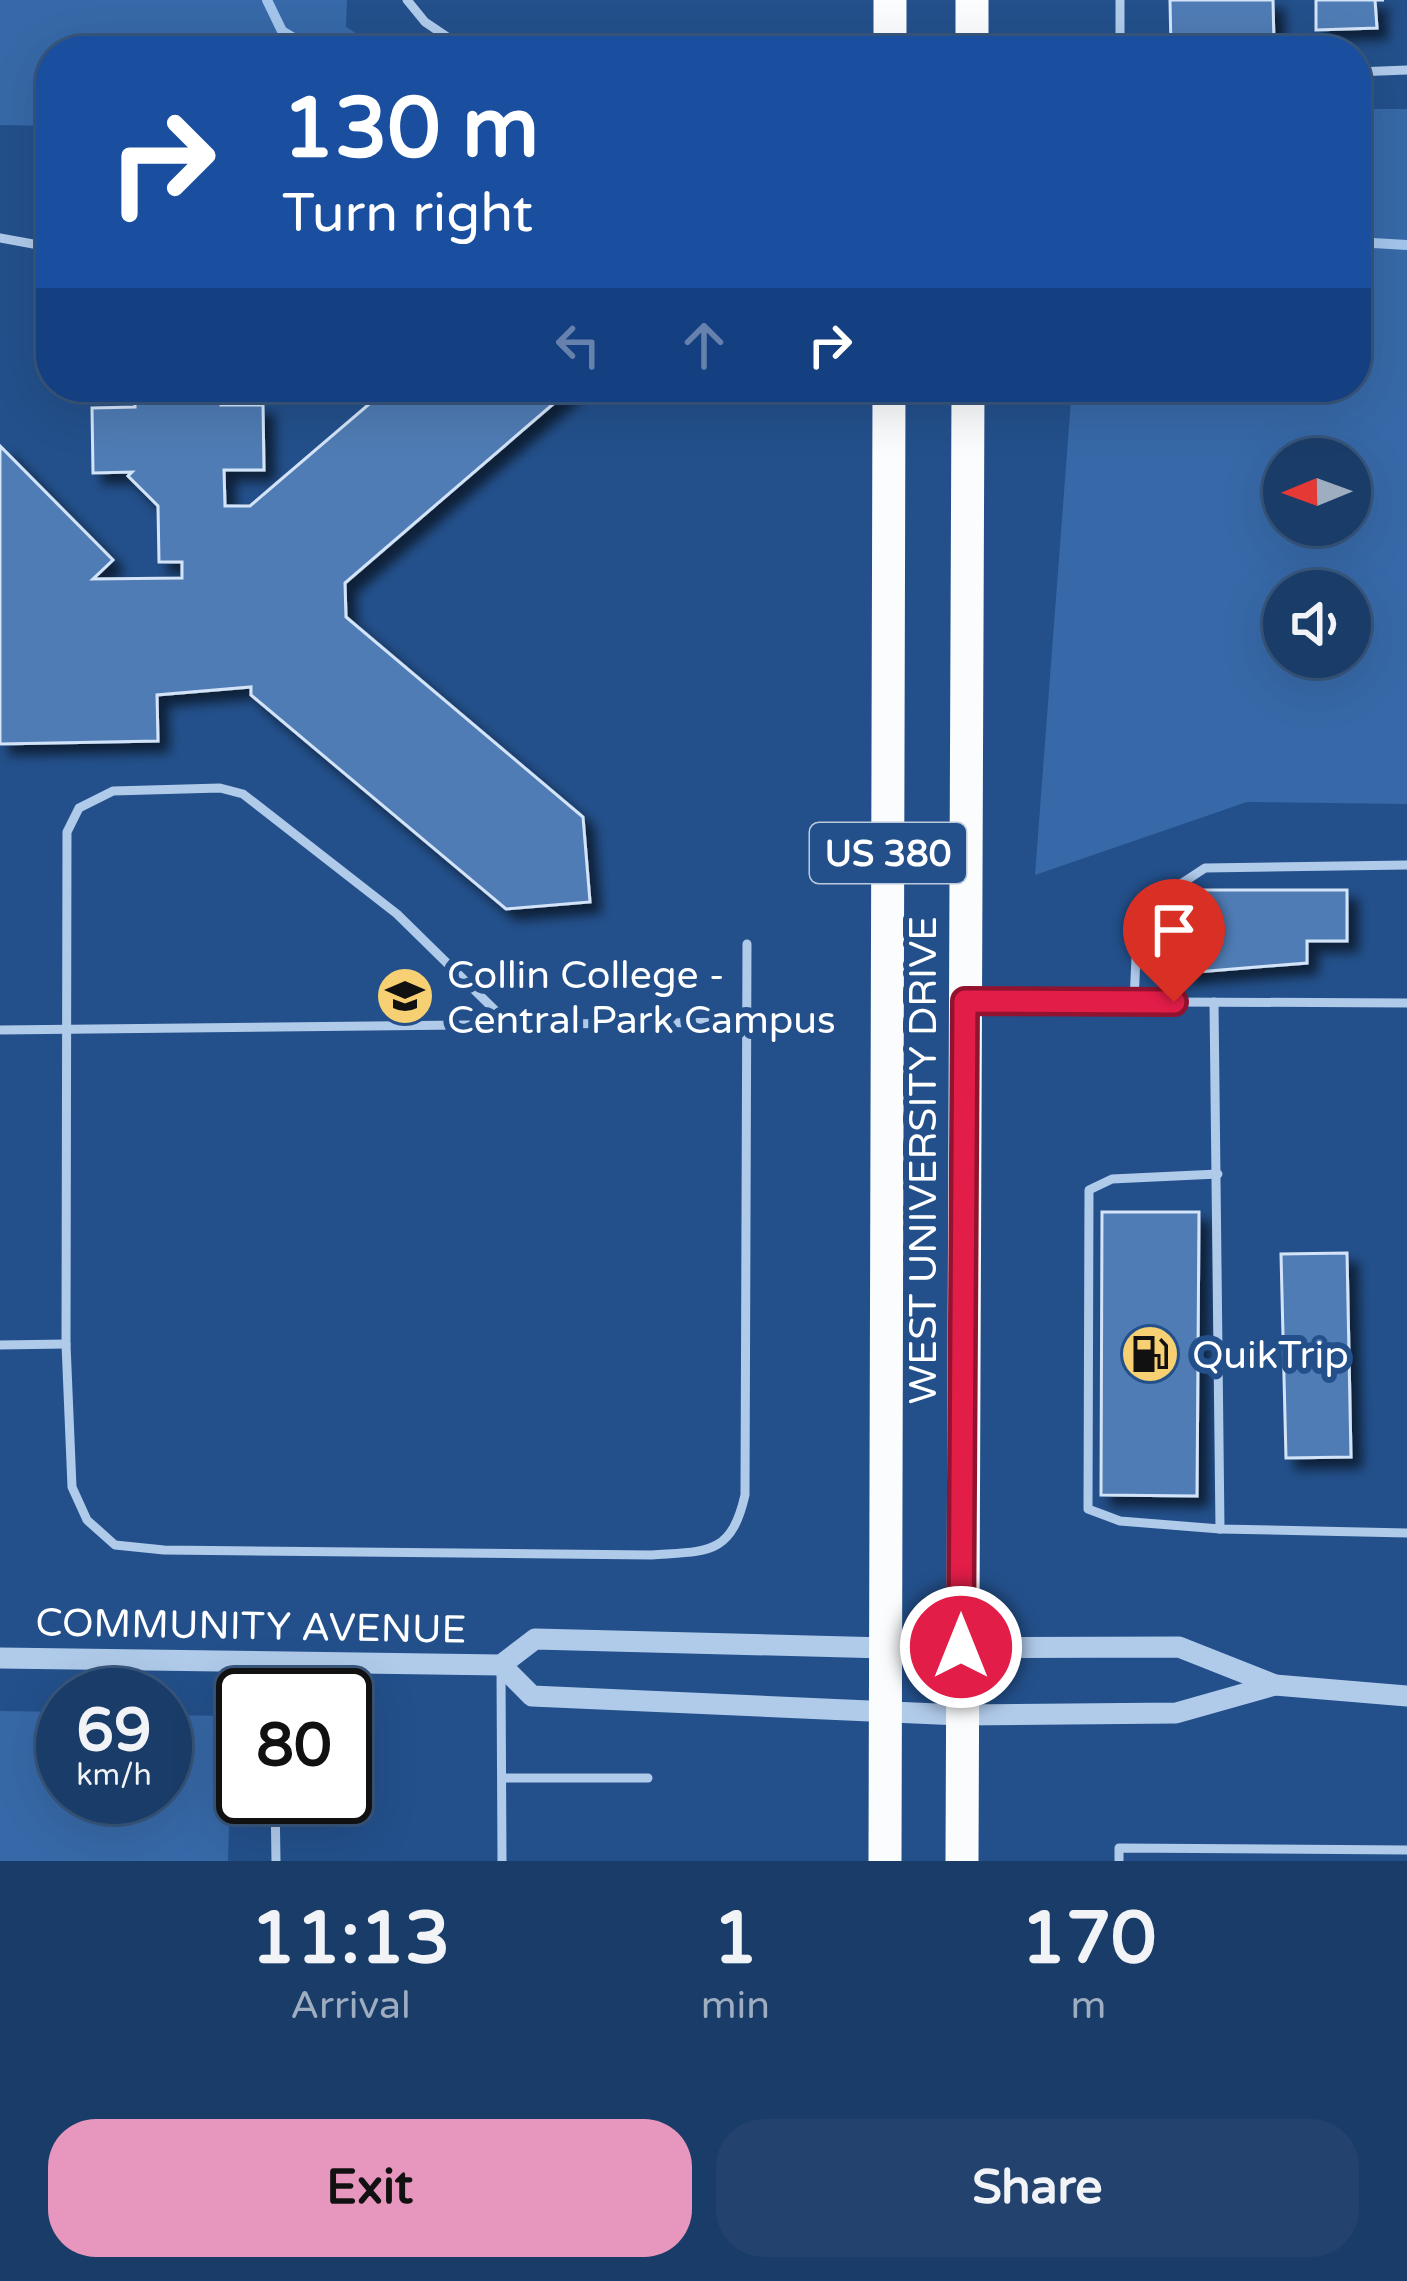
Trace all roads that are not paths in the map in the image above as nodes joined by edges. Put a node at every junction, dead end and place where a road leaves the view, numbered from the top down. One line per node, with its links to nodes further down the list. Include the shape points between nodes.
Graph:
1 (407, 0): 5 (lane)
2 (890, 0): 6 (highway)
3 (972, 0): 7 (highway)
4 (1120, 0): 8 (lane)
5 (446, 36)
6 (890, 36)
7 (972, 36)
8 (1120, 36)
9 (1407, 70): 10 (lane)
10 (1371, 71)
11 (0, 238): 12 (lane)
12 (36, 245)
13 (889, 402): 31 (highway, WEST UNIVERSITY DRIVE / US 380)
14 (968, 402): 17 (highway, WEST UNIVERSITY DRIVE / US 380)
15 (1407, 865): 18 (lane, via 1205,868 1138,912)
16 (747, 944): 21 (lane)
17 (965, 1001): 18 (lane); 30 (highway, WEST UNIVERSITY DRIVE / US 380)
18 (1134, 1002): 19 (lane)
19 (1214, 1002): 20 (lane); 25 (lane)
20 (1407, 1004)
21 (747, 1022): 22 (lane); 26 (lane, via 745,1495 738,1526 704,1552 115,1545 87,1520 73,1487)
22 (509, 1024): 24 (lane); 24 (lane, via 262,803 220,788 113,791 79,808 67,832)
23 (0, 1030): 24 (lane)
24 (66, 1030): 26 (lane)
25 (1218, 1174): 28 (lane); 28 (lane, via 1112,1179 1089,1190 1088,1509 1120,1521)
26 (66, 1344): 27 (lane)
27 (0, 1345)
28 (1220, 1529): 29 (lane)
29 (1407, 1533)
30 (961, 1647): 31 (street, COMMUNITY AVENUE); 36 (street, COMMUNITY AVENUE, via 1179,1647); 39 (highway, WEST UNIVERSITY DRIVE / US 380)
31 (886, 1648): 34 (street, COMMUNITY AVENUE, via 535,1640); 38 (highway, WEST UNIVERSITY DRIVE / US 380)
32 (0, 1658): 33 (street, COMMUNITY AVENUE)
33 (273, 1662): 34 (street, COMMUNITY AVENUE); 35 (lane)
34 (500, 1665): 38 (street, COMMUNITY AVENUE, via 532,1696); 40 (lane)
35 (273, 1668)
36 (1275, 1685): 37 (street, COMMUNITY AVENUE); 39 (street, COMMUNITY AVENUE, via 1176,1713)
37 (1407, 1696)
38 (886, 1710): 39 (street, COMMUNITY AVENUE); 47 (highway, WEST UNIVERSITY DRIVE / US 380)
39 (961, 1715): 48 (highway, WEST UNIVERSITY DRIVE / US 380)
40 (504, 1778): 41 (lane); 46 (lane)
41 (648, 1778)
42 (275, 1824): 45 (lane)
43 (1407, 1850): 44 (lane)
44 (1181, 1855): 49 (lane, via 1119,1848)
45 (276, 1861)
46 (502, 1861)
47 (884, 1861)
48 (962, 1861)
49 (1119, 1861)

